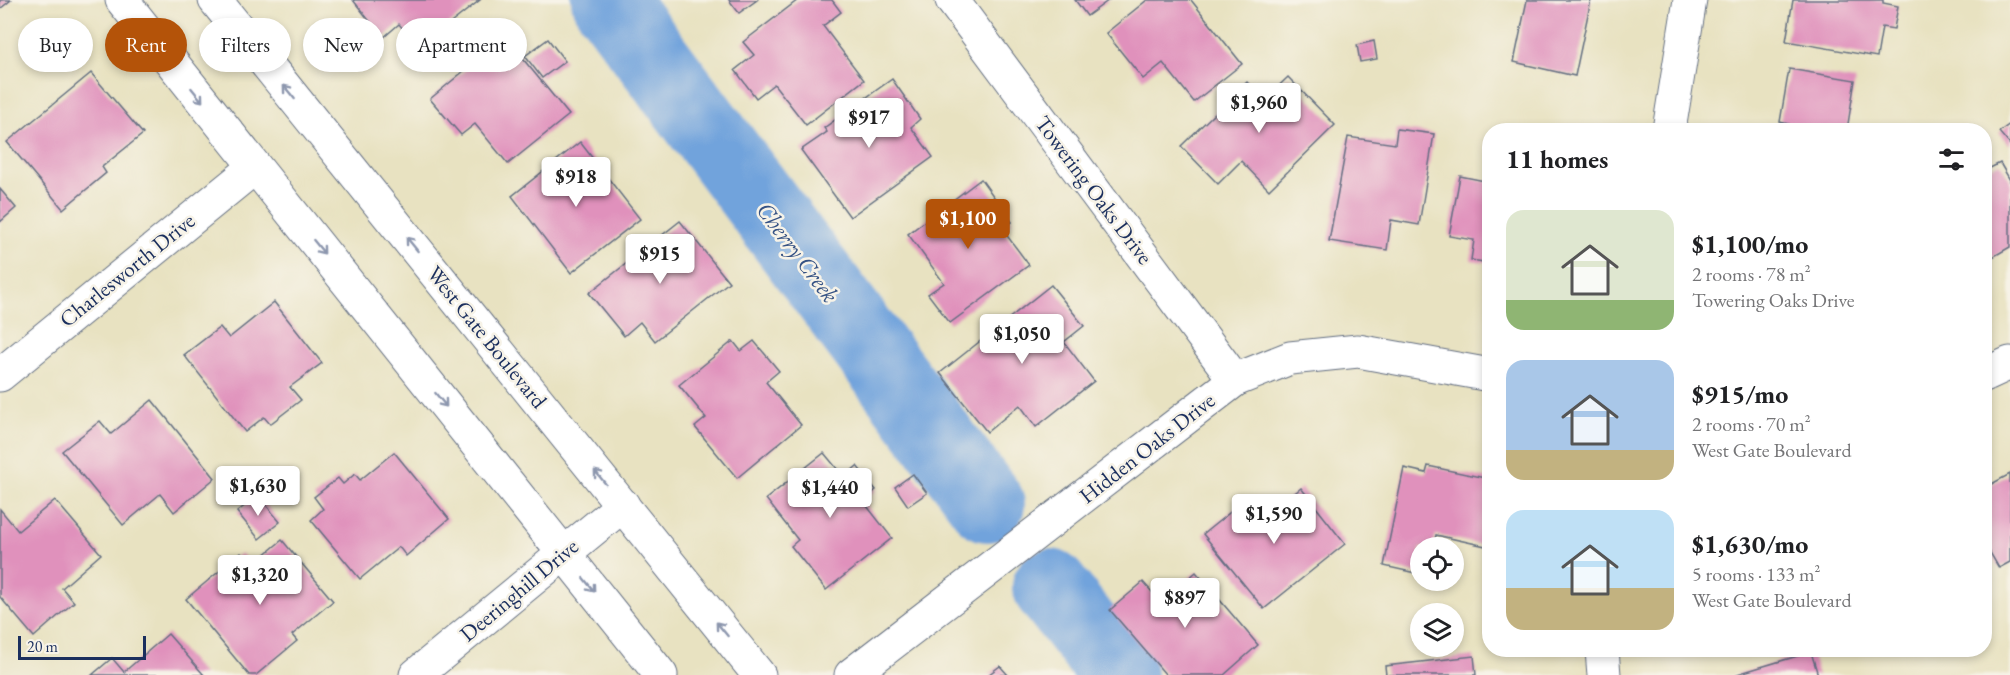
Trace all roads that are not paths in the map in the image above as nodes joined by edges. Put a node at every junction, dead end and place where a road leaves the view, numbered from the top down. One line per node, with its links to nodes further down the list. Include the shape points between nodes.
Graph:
1 (122, 0): 6 (street, one-way to 6)
2 (215, 0): 12 (street, West Gate Boulevard, one-way to 2)
3 (952, 0): 11 (street, Towering Oaks Drive)
4 (1690, 0): 5 (street)
5 (1670, 123)
6 (255, 167): 10 (street, Charlesworth Drive); 13 (street, one-way to 13)
7 (2010, 363): 8 (street)
8 (1992, 371)
9 (1482, 374): 11 (street, Hidden Oaks Drive, via 1358,351 1290,358)
10 (0, 375)
11 (1235, 380): 18 (street, Hidden Oaks Drive)
12 (622, 505): 13 (street, Deeringhill Drive); 17 (street, West Gate Boulevard, one-way to 12)
13 (563, 553): 15 (street, Deeringhill Drive); 16 (street, one-way to 16)
14 (1603, 657): 19 (street)
15 (416, 675)
16 (662, 675)
17 (759, 675)
18 (851, 675)
19 (1604, 675)

